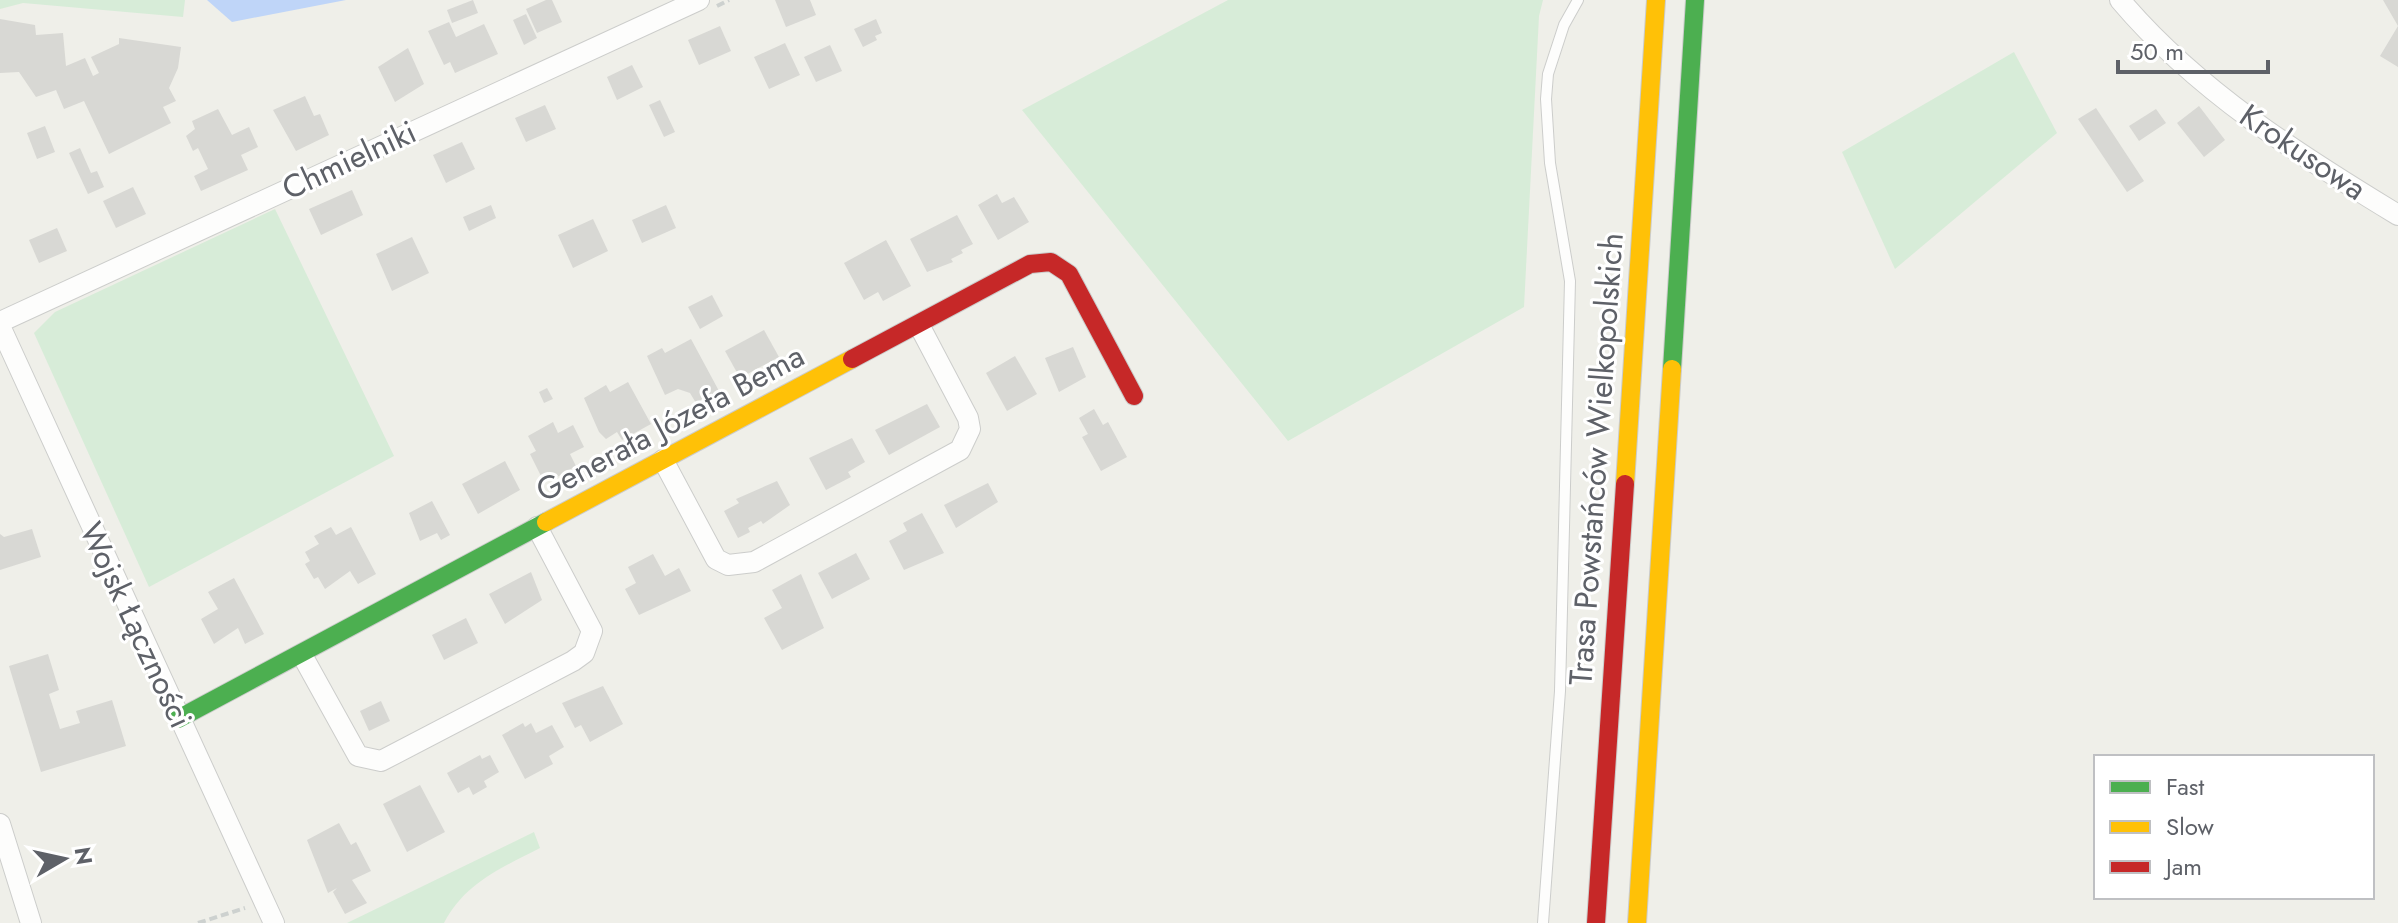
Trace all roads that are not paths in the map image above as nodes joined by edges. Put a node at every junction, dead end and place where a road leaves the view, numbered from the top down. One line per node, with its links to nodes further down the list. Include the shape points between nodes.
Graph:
1 (699, 0): 7 (street, Chmielniki)
2 (1578, 0): 18 (lane, via 1552,61 1546,99 1550,163 1570,281 1560,691)
3 (1656, 0): 19 (main road, Trasa Powstańców Wielkopolskich)
4 (1695, 0): 20 (main road)
5 (2120, 0): 6 (street, Krokusowa, via 2173,56 2234,106 2320,168)
6 (2398, 215)
7 (0, 324): 13 (street, Wojsk Łączności)
8 (919, 325): 9 (main road, Generała Józefa Bema, via 1030,264 1051,262 1069,274); 10 (main road, Generała Józefa Bema); 10 (street, via 968,418 970,429 960,450 754,562 728,565 716,559)
9 (1134, 396)
10 (663, 460): 11 (main road, Generała Józefa Bema)
11 (537, 527): 12 (main road, Generała Józefa Bema); 12 (street, via 592,631 584,653 573,661 381,761 358,756)
12 (302, 655): 13 (main road, Generała Józefa Bema)
13 (178, 719): 17 (street, Wojsk Łączności)
14 (0, 824): 15 (street)
15 (4, 854): 16 (street)
16 (31, 923)
17 (274, 923)
18 (1543, 923)
19 (1596, 923)
20 (1637, 923)

